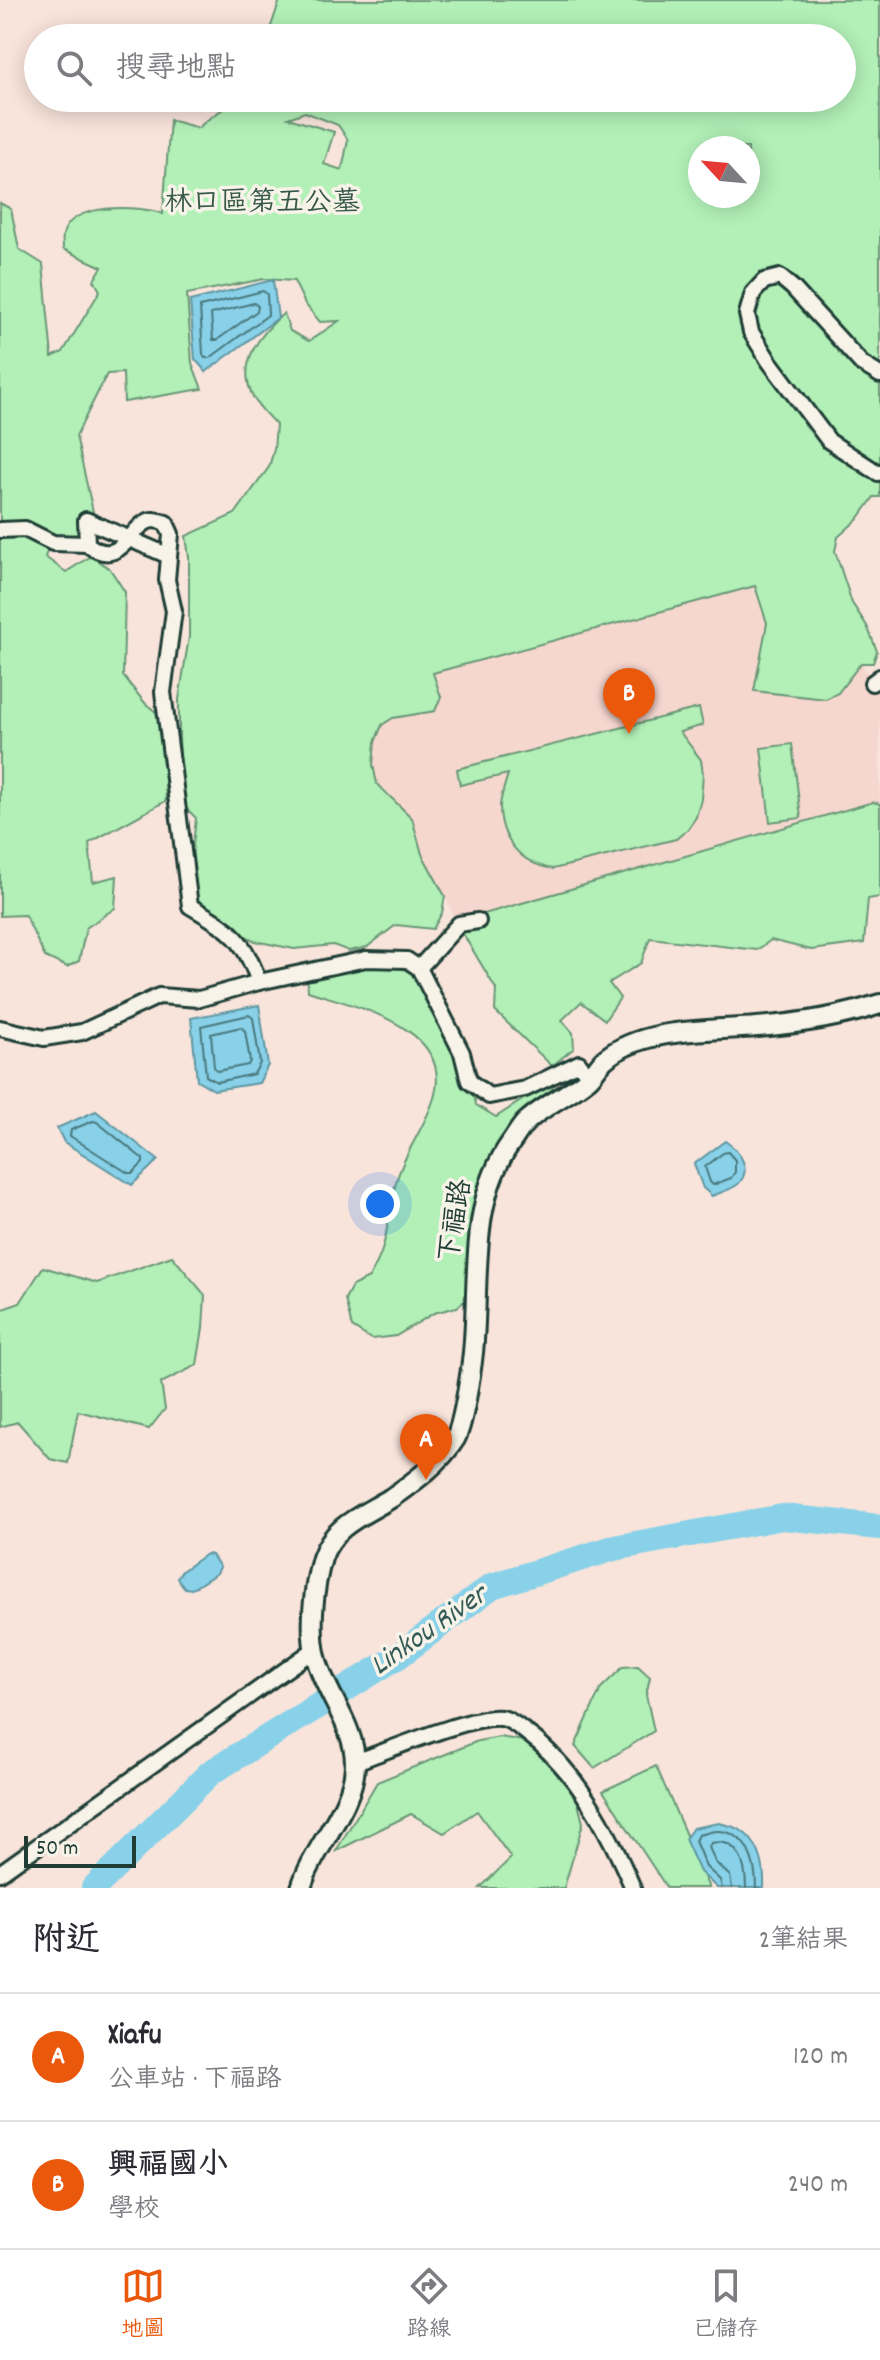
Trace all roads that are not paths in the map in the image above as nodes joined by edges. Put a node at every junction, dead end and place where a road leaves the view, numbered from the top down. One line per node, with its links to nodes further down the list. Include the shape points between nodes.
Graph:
1 (880, 375): 2 (street, via 862,364 780,277 764,281 753,293 747,314 751,332 769,361 829,441)
2 (880, 472)
3 (0, 530): 5 (street, via 25,529 53,543)
4 (131, 538): 5 (street, via 107,552); 5 (street, via 86,520); 6 (street); 6 (street, via 144,522 166,523)
5 (87, 544)
6 (169, 556): 9 (street, via 167,580 174,611 163,692 190,906 231,931 250,955)
7 (478, 921): 8 (street, via 459,924)
8 (419, 968): 9 (street, via 407,960 366,959); 12 (street, via 462,1053 469,1081 489,1096 525,1089 579,1063)
9 (259, 982): 11 (street, via 199,999 159,996 82,1032 44,1038)
10 (880, 1004): 12 (main road, 下福路, via 786,1024 658,1036 605,1058)
11 (0, 1028)
12 (589, 1077): 13 (main road, 下福路, via 526,1122 501,1156 484,1201 472,1363 457,1437 434,1465 340,1528 323,1555 317,1583)
13 (316, 1653): 14 (main road); 15 (street)
14 (355, 1762): 16 (main road, via 354,1779); 17 (street, via 480,1719 503,1718 545,1746 576,1785 600,1819)
15 (0, 1873)
16 (301, 1888)
17 (633, 1888)

